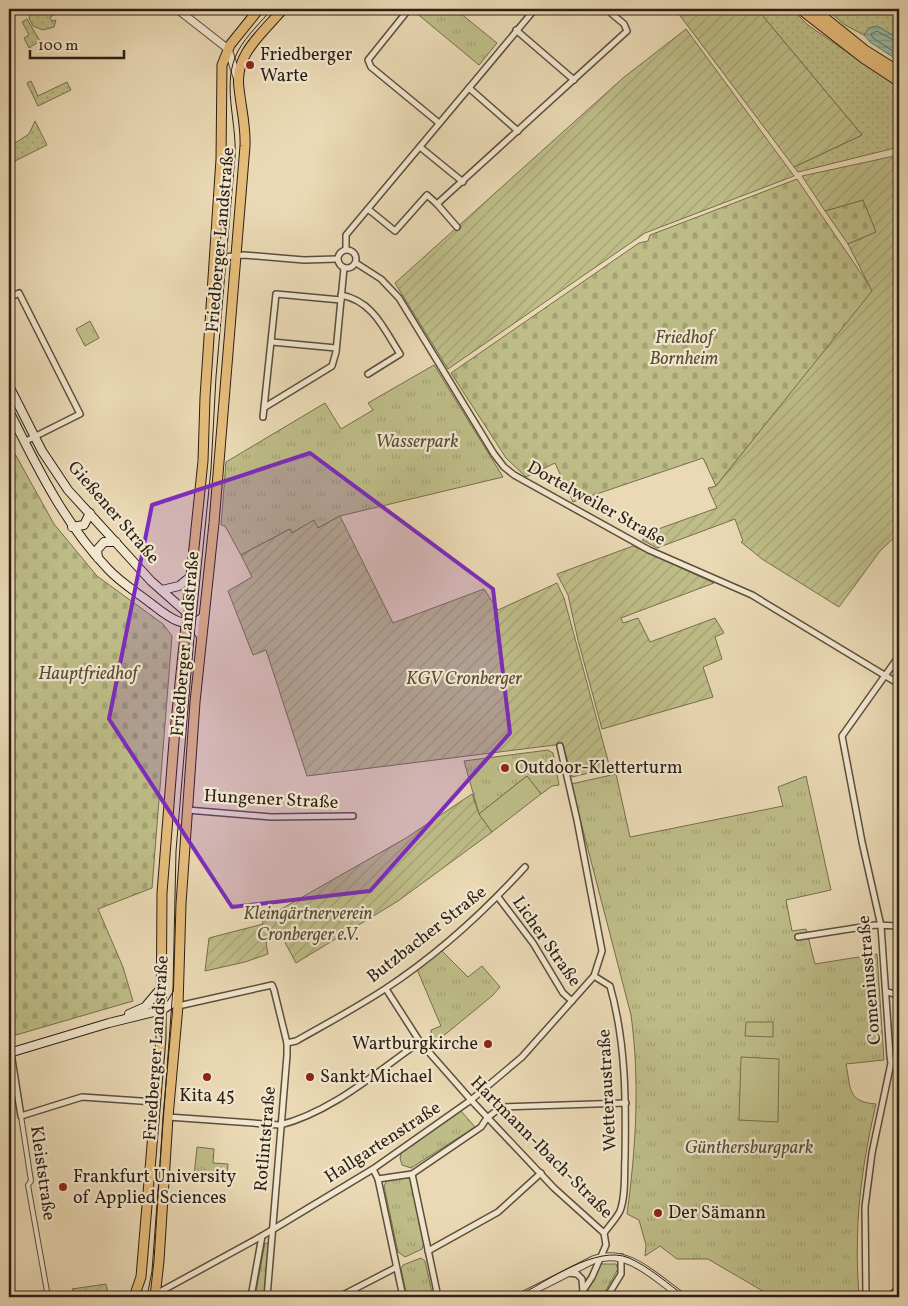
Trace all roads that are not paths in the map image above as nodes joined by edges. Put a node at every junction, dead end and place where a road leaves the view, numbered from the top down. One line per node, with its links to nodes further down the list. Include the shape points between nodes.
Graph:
1 (177, 9): 10 (street)
2 (259, 9): 10 (main road, Friedberger Landstraße)
3 (283, 9): 12 (main road, Friedberger Landstraße, via 246,52)
4 (409, 9): 16 (street, via 368,60)
5 (534, 9): 9 (street)
6 (606, 9): 13 (street, via 624,24 627,31)
7 (801, 9): 14 (highway)
8 (813, 9): 11 (highway, via 864,50)
9 (516, 30): 13 (street); 15 (street)
10 (228, 49): 12 (street); 25 (main road, Friedberger Landstraße, via 222,70 223,118)
11 (899, 72)
12 (238, 80): 24 (main road, Friedberger Landstraße, via 246,131)
13 (574, 80): 17 (street)
14 (899, 81)
15 (468, 88): 16 (street); 17 (street)
16 (439, 124): 18 (street)
17 (518, 131): 19 (street)
18 (420, 147): 19 (street); 21 (street)
19 (463, 182): 20 (street)
20 (437, 204): 21 (street, via 427,195 396,231); 22 (street)
21 (368, 209): 23 (street, via 346,235)
22 (457, 227)
23 (346, 250): 26 (street); 27 (street, via 354,253)
24 (237, 256): 25 (street); 26 (street); 47 (main road, Friedberger Landstraße)
25 (214, 258): 44 (main road, Friedberger Landstraße, via 203,461)
26 (337, 259): 28 (street)
27 (356, 263): 28 (street); 53 (street, Dortelweiler Straße, via 381,279 399,298 494,454 514,475 649,550 752,595)
28 (344, 268): 30 (street)
29 (9, 298): 38 (street, via 19,293 80,414)
30 (341, 298): 31 (street, via 276,294); 32 (street); 33 (street, via 358,300 371,310 400,354)
31 (272, 342): 32 (street); 35 (street)
32 (336, 348): 35 (street, via 334,362 328,370)
33 (368, 374)
34 (9, 386): 38 (main road, Gießener Straße)
35 (265, 408): 37 (street)
36 (9, 411): 39 (main road, Gießener Straße)
37 (264, 417)
38 (34, 437): 39 (street); 40 (main road, Gießener Straße, via 68,490)
39 (24, 442): 41 (main road, Gießener Straße)
40 (90, 513): 41 (main road, via 84,525); 42 (main road, Gießener Straße)
41 (72, 528): 43 (main road, Gießener Straße)
42 (116, 542): 43 (main road, via 104,542 98,550); 45 (main road, Gießener Straße)
43 (98, 558): 48 (main road, Gießener Straße, via 123,583)
44 (190, 577): 45 (main road, via 179,586); 46 (main road, Friedberger Landstraße)
45 (162, 590): 46 (main road, Gießener Straße)
46 (186, 612): 49 (main road, Friedberger Landstraße)
47 (203, 617): 49 (main road); 51 (main road, Friedberger Landstraße)
48 (172, 618): 49 (main road, Gießener Straße); 50 (main road, Gießener Straße)
49 (189, 623): 50 (main road, Friedberger Landstraße); 51 (main road)
50 (183, 636): 64 (main road, Friedberger Landstraße, via 162,893)
51 (202, 638): 56 (main road, Friedberger Landstraße)
52 (899, 656): 53 (street, Comeniusstraße)
53 (887, 676): 54 (street, Dortelweiler Straße); 60 (street, Comeniusstraße, via 842,736)
54 (899, 684)
55 (560, 746): 63 (street, via 602,951)
56 (188, 810): 57 (street, Hungener Straße, via 280,817); 66 (main road, Friedberger Landstraße)
57 (352, 816)
58 (525, 867): 59 (street, Butzbacher Straße)
59 (498, 897): 65 (street, Butzbacher Straße); 69 (street, Licher Straße, via 519,922 563,993)
60 (881, 926): 61 (street); 62 (street); 67 (street, Comeniusstraße)
61 (899, 926)
62 (798, 937)
63 (594, 976): 69 (street, Hallgartenstraße); 78 (street, Wetteraustraße, via 610,986 617,1010)
64 (162, 988): 71 (main road, Friedberger Landstraße); 72 (main road, via 145,1007)
65 (386, 988): 73 (street, Hartmann-Ibach-Straße); 74 (street, Butzbacher Straße, via 296,1041)
66 (178, 992): 70 (main road, Friedberger Landstraße); 71 (main road, via 171,1004)
67 (887, 992): 68 (street); 110 (street, Comeniusstraße, via 891,1063 872,1154 865,1207)
68 (899, 995)
69 (572, 1001): 76 (street, Hallgartenstraße, via 522,1057)
70 (178, 1006): 71 (street); 74 (street, Rotlintstraße, via 272,985); 80 (main road, Friedberger Landstraße)
71 (158, 1011): 72 (main road); 77 (main road, Friedberger Landstraße)
72 (109, 1023): 75 (main road)
73 (420, 1042): 76 (street, Hartmann-Ibach-Straße); 82 (street, via 325,1108)
74 (287, 1043): 82 (street, Rotlintstraße)
75 (10, 1053): 79 (street, Kleiststraße)
76 (471, 1100): 81 (street, Hartmann-Ibach-Straße); 83 (street, Hallgartenstraße)
77 (155, 1102): 79 (street, via 82,1097); 101 (main road, Friedberger Landstraße, via 141,1277)
78 (626, 1103): 81 (street, Hallgartenstraße, via 506,1106); 88 (street, Wetteraustraße, via 620,1210)
79 (20, 1116): 100 (street, Kleiststraße, via 31,1181 28,1185)
80 (168, 1117): 82 (street); 98 (main road, Friedberger Landstraße)
81 (487, 1118): 84 (street, Hallgartenstraße, via 481,1127); 85 (street, Hartmann-Ibach-Straße)
82 (280, 1125): 87 (street, Rotlintstraße)
83 (373, 1169): 86 (street); 87 (street, Hallgartenstraße)
84 (412, 1174): 86 (street, Hallgartenstraße); 90 (street)
85 (540, 1174): 88 (street, Hartmann-Ibach-Straße); 90 (street, via 498,1212)
86 (378, 1179): 93 (street)
87 (273, 1229): 89 (street, Hallgartenstraße); 103 (street, Rotlintstraße)
88 (604, 1233): 91 (street, Hartmann-Ibach-Straße, via 606,1245)
89 (262, 1236): 98 (street, Hallgartenstraße); 102 (street)
90 (428, 1251): 106 (street)
91 (602, 1256): 92 (street); 94 (street); 97 (street)
92 (621, 1257): 108 (street, via 621,1274); 109 (street, via 639,1265)
93 (396, 1268): 104 (street); 105 (street)
94 (566, 1273): 97 (street, via 577,1274 582,1279); 107 (street)
95 (899, 1288): 111 (street)
96 (9, 1294): 99 (main road)
97 (581, 1295)
98 (155, 1296)
99 (17, 1297)
100 (48, 1297)
101 (134, 1297)
102 (251, 1297)
103 (267, 1297)
104 (339, 1297)
105 (403, 1297)
106 (438, 1297)
107 (520, 1297)
108 (607, 1297)
109 (683, 1297)
110 (866, 1297)
111 (889, 1297)

